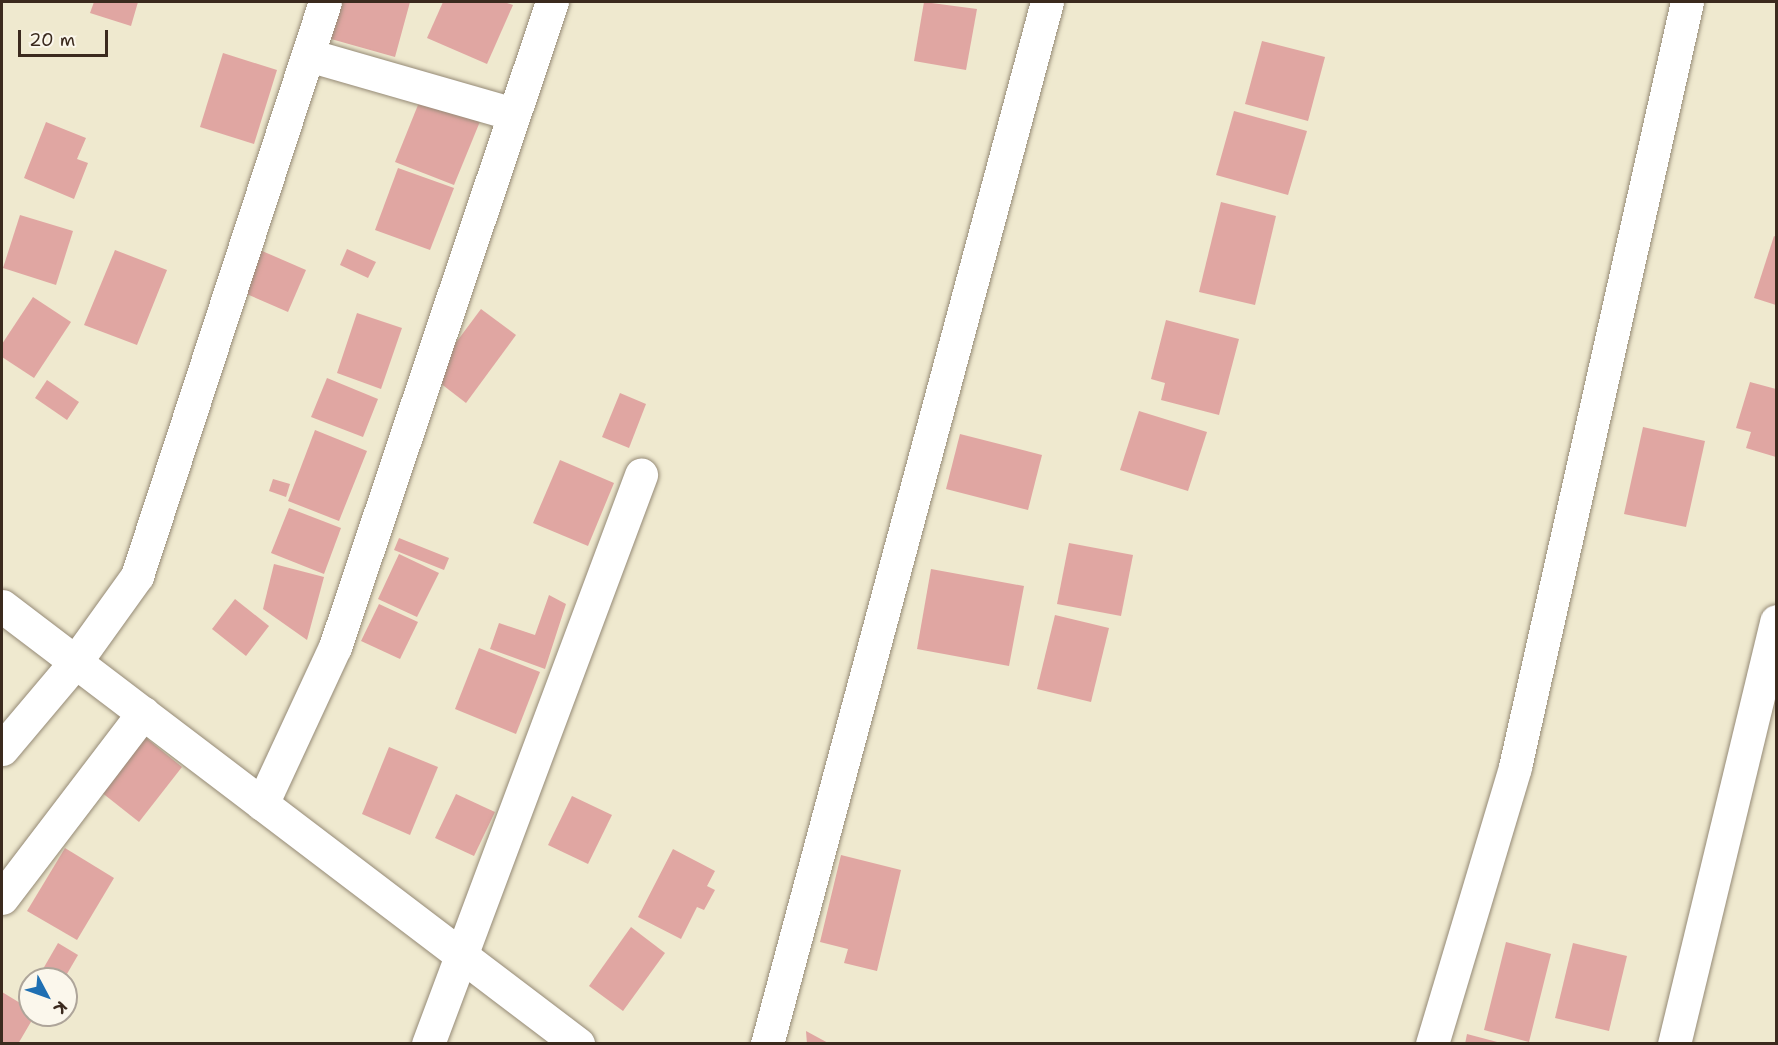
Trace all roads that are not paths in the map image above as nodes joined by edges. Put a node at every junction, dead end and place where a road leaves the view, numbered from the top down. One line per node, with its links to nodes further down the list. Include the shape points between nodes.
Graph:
1 (325, 2): 5 (street)
2 (552, 2): 6 (street)
3 (1047, 2): 18 (street)
4 (1687, 2): 19 (street, via 1515,767)
5 (308, 55): 6 (street); 10 (street, via 137,576)
6 (514, 114): 13 (street, via 335,647)
7 (641, 475): 15 (street)
8 (2, 606): 10 (street)
9 (1776, 621): 20 (street)
10 (76, 661): 11 (street); 12 (street)
11 (143, 713): 13 (street); 14 (street)
12 (2, 749)
13 (262, 804): 15 (street)
14 (2, 898)
15 (459, 954): 16 (street); 17 (street)
16 (428, 1044)
17 (578, 1044)
18 (767, 1044)
19 (1432, 1044)
20 (1674, 1044)

